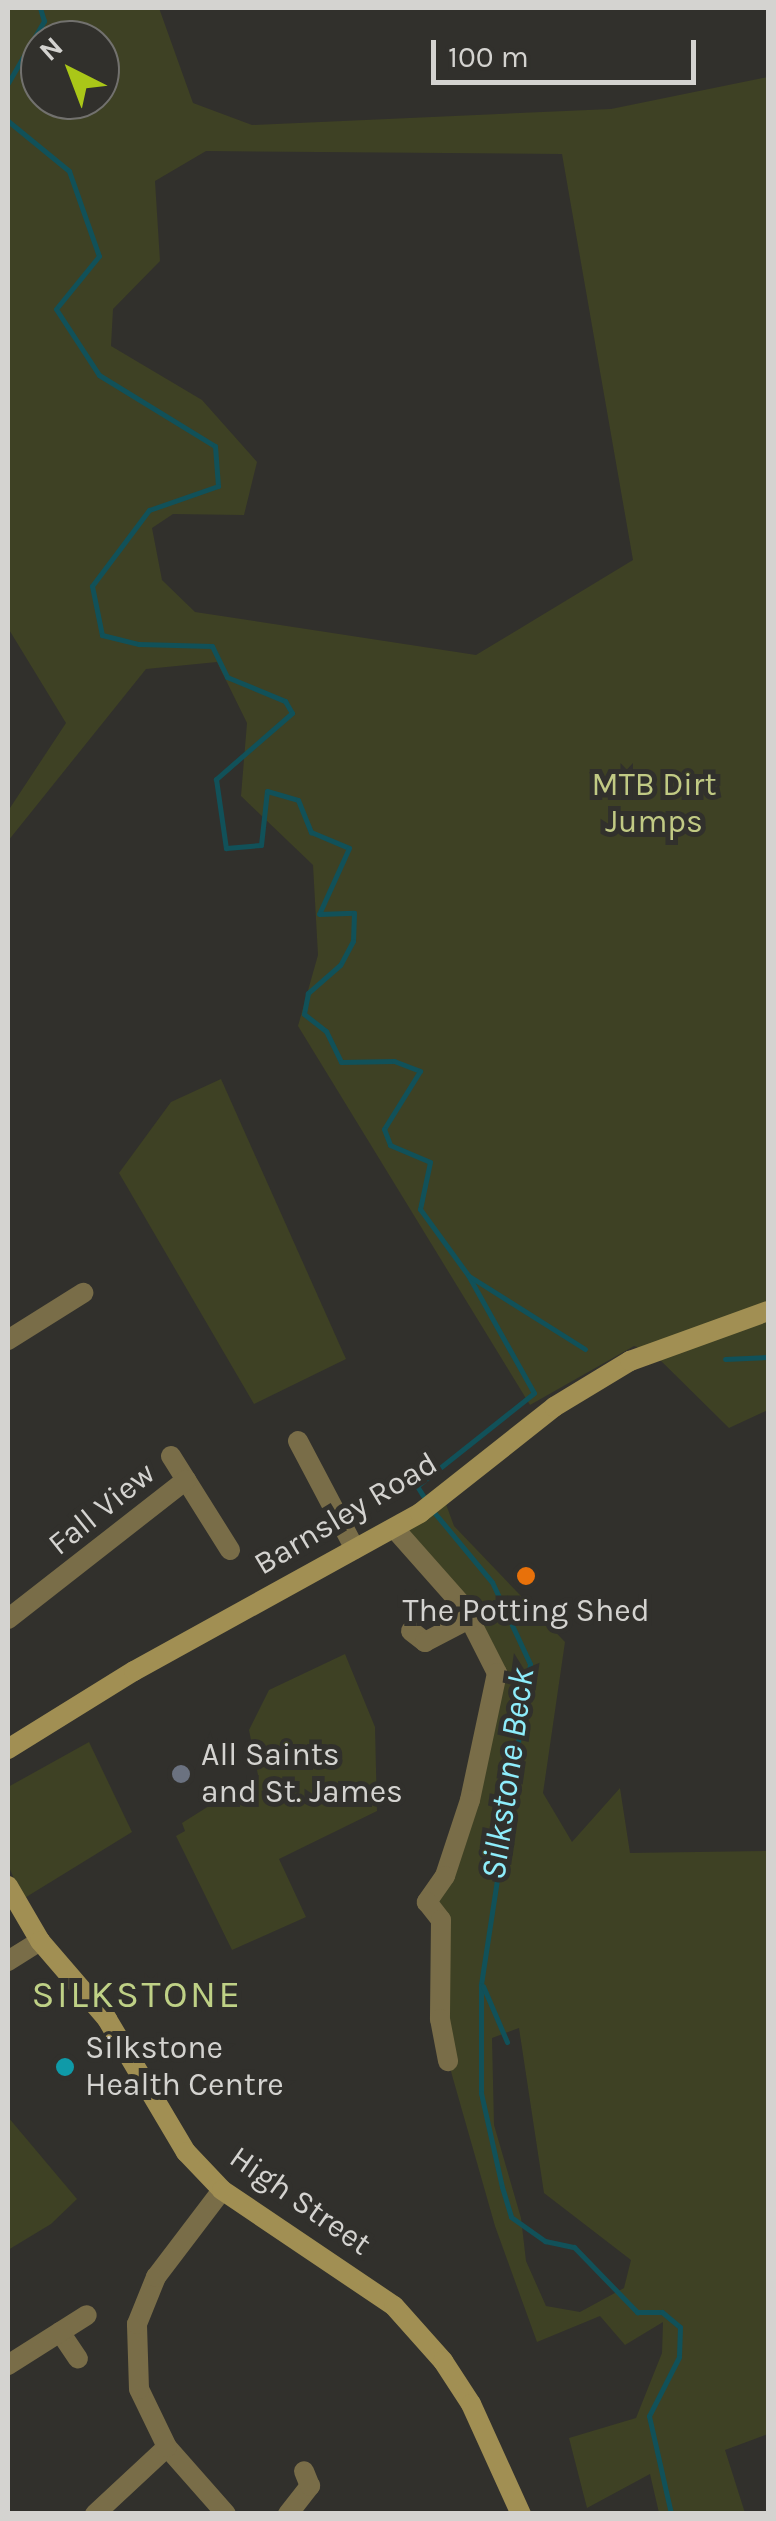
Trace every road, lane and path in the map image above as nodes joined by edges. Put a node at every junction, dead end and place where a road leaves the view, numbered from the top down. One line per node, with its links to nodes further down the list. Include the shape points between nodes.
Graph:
1 (83, 1293): 3 (street, via 58,1296)
2 (768, 1311): 7 (street, Barnsley Road, via 630,1361 554,1407)
3 (8, 1340)
4 (298, 1442): 8 (street)
5 (171, 1456): 6 (street, Fall View)
6 (186, 1480): 9 (street, Fall View); 11 (street, Fall View)
7 (394, 1528): 8 (street, Barnsley Road); 10 (street)
8 (355, 1549): 13 (street, Barnsley Road)
9 (230, 1550)
10 (471, 1618): 12 (street); 17 (street, via 497,1673 470,1800 445,1876 418,1904 441,1920 440,2019)
11 (8, 1619)
12 (423, 1642)
13 (8, 1749)
14 (8, 1886): 15 (street, High Street)
15 (40, 1941): 16 (street); 18 (street, High Street, via 107,2020 186,2152)
16 (8, 1961)
17 (448, 2060)
18 (222, 2190): 23 (street, via 156,2277 137,2324 139,2389); 28 (street, High Street, via 394,2306 471,2404)
19 (87, 2315): 20 (street)
20 (60, 2332): 21 (street); 22 (street)
21 (78, 2359)
22 (8, 2365)
23 (167, 2447): 25 (street); 26 (street)
24 (314, 2482): 27 (street)
25 (95, 2514)
26 (226, 2514)
27 (288, 2514)
28 (521, 2514)

